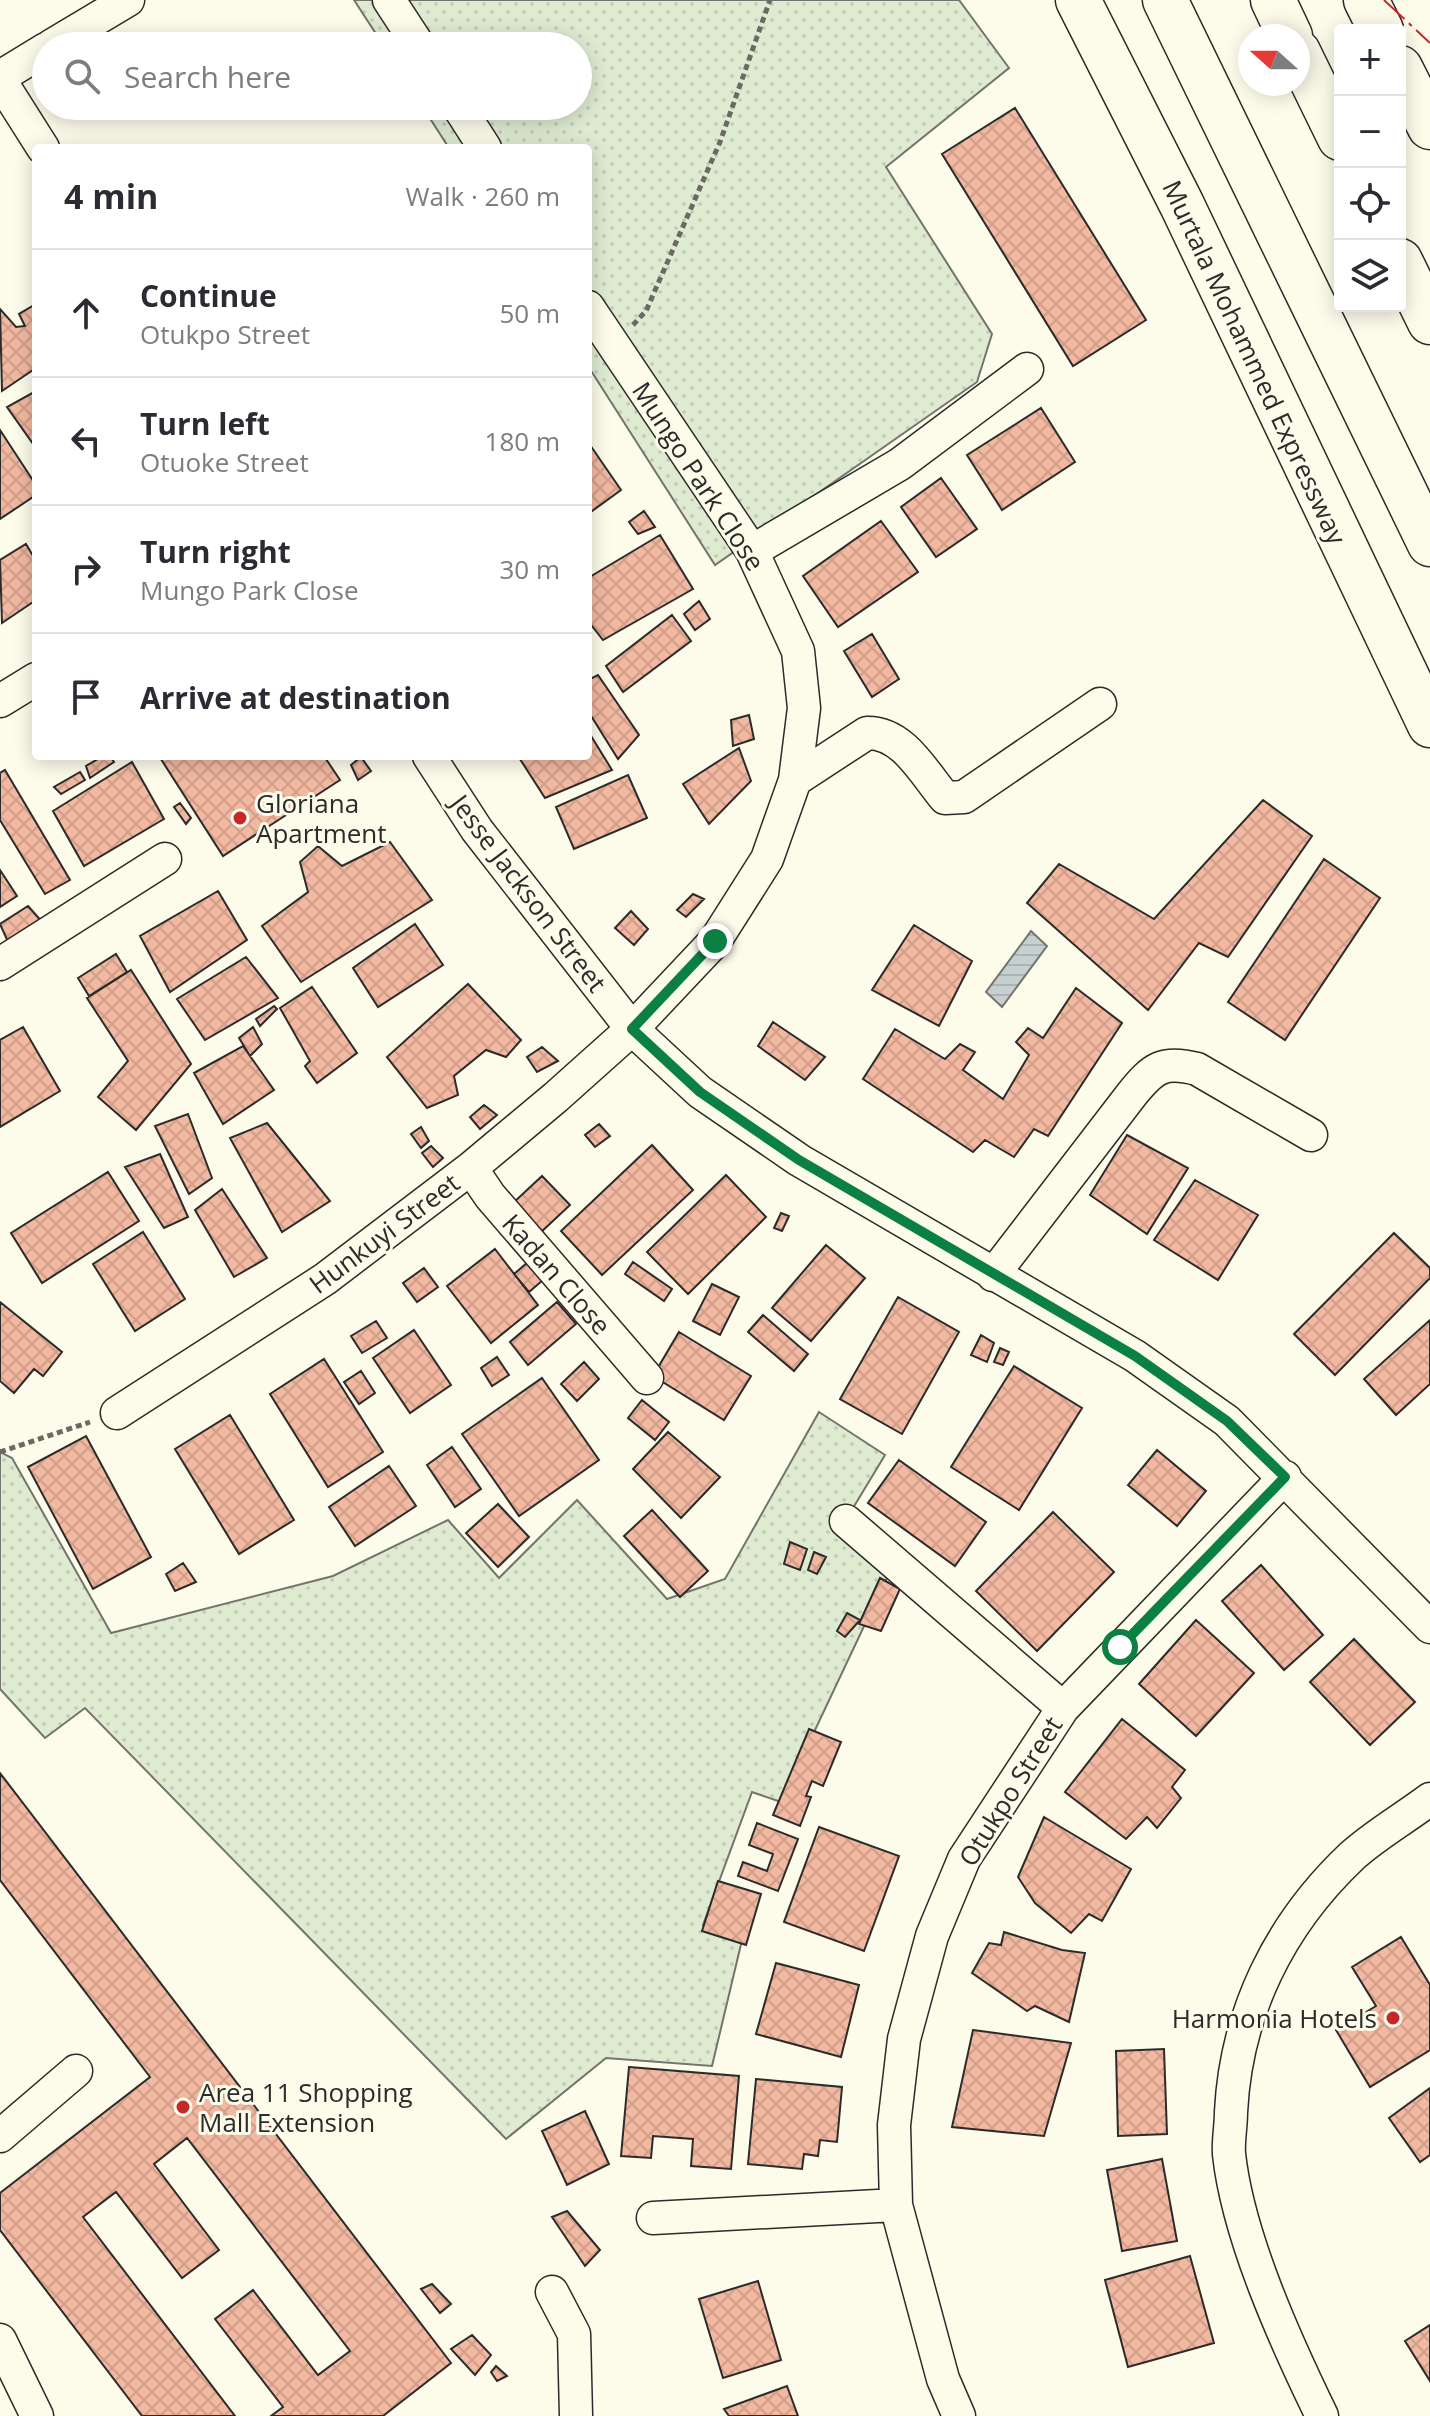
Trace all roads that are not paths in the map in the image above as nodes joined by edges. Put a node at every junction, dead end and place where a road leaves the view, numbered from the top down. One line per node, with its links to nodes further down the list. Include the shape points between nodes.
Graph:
1 (128, 0): 9 (street)
2 (389, 0): 10 (street)
3 (1078, 0): 27 (highway, Murtala Mohammed Expressway, via 1182,205)
4 (1165, 0): 24 (highway)
5 (1273, 0): 7 (highway)
6 (1366, 0): 8 (highway)
7 (1284, 24)
8 (1378, 24)
9 (74, 32)
10 (410, 32)
11 (32, 58): 13 (street)
12 (1310, 77): 16 (highway)
13 (0, 78): 18 (street)
14 (1406, 80): 17 (highway)
15 (467, 120): 19 (street)
16 (1334, 126)
17 (1430, 127)
18 (41, 144)
19 (482, 144)
20 (1406, 273): 22 (highway)
21 (592, 313): 25 (street, Mungo Park Close)
22 (1430, 322)
23 (1027, 369): 25 (street, via 900,464)
24 (1430, 544)
25 (752, 551): 29 (street, Mungo Park Close, via 798,651 804,708)
26 (1100, 704): 29 (street, via 964,797 945,798 896,739 881,733 867,733)
27 (1430, 725)
28 (432, 760): 32 (street, Jesse Jackson Street, via 477,830)
29 (795, 780): 32 (street, Mungo Park Close, via 767,859 715,941)
30 (165, 859): 31 (street)
31 (0, 964)
32 (632, 1029): 34 (street, Hunkuyi Street); 35 (street, Jesse Jackson Street, via 700,1092 799,1160)
33 (1311, 1135): 35 (street, via 1197,1069 1177,1063 1163,1066 1132,1094)
34 (471, 1168): 36 (street, Kadan Close); 37 (street, Hunkuyi Street, via 325,1279)
35 (993, 1275): 38 (street, Jesse Jackson Street, via 1135,1356 1227,1421)
36 (647, 1378)
37 (117, 1413)
38 (1285, 1477): 40 (street, Jesse Jackson Street); 41 (street, Otukpo Street)
39 (846, 1521): 41 (street)
40 (1430, 1627)
41 (1063, 1708): 45 (street, Otukpo Street, via 964,1859 932,1936 904,2039 894,2125)
42 (1430, 1799): 52 (street, via 1353,1856 1289,1929 1256,1988 1234,2068 1229,2154 1248,2238)
43 (76, 2071): 44 (street)
44 (0, 2136)
45 (896, 2205): 46 (street); 51 (street, Otukpo Street, via 943,2379)
46 (653, 2218)
47 (552, 2292): 50 (street, via 574,2334)
48 (0, 2340): 49 (street)
49 (37, 2416)
50 (576, 2416)
51 (959, 2416)
52 (1322, 2416)

